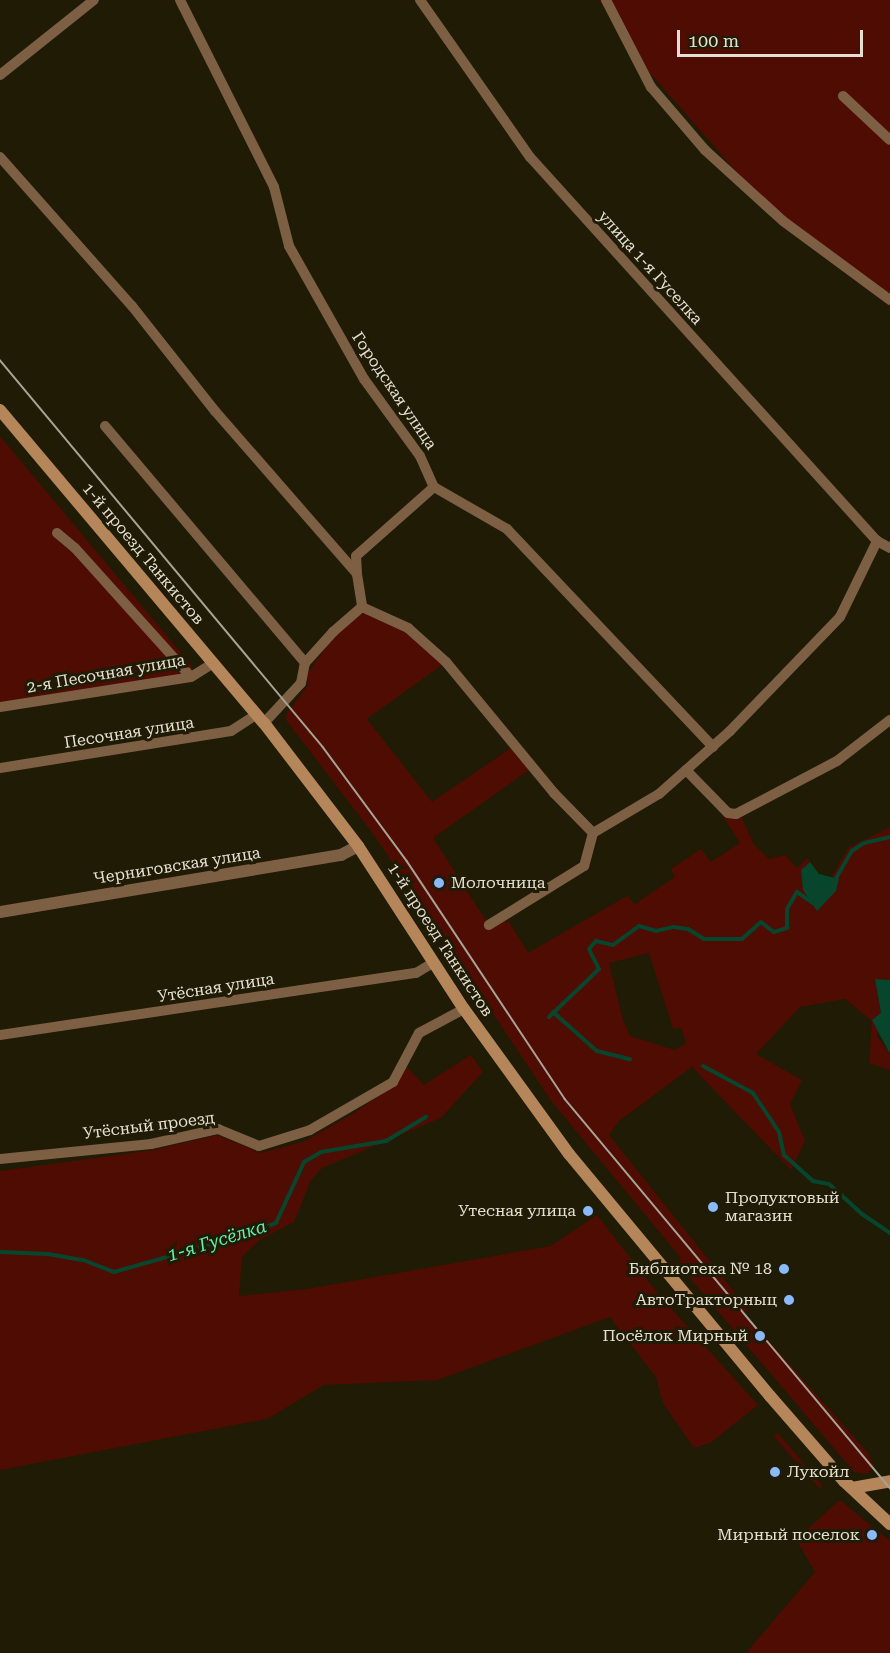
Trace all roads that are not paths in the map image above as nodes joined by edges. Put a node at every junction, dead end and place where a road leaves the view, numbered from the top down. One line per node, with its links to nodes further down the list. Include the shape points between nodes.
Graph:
1 (94, 0): 5 (street)
2 (180, 0): 12 (street, Городская улица, via 274,187 289,246 364,379 420,456)
3 (420, 0): 14 (street, улица 1-я Гуселка, via 530,157)
4 (606, 0): 9 (street, via 651,87 705,150 783,220)
5 (0, 75)
6 (843, 96): 7 (street)
7 (890, 140)
8 (0, 157): 16 (street, via 125,298 215,411)
9 (890, 300)
10 (0, 410): 18 (main road, 1-й проезд Танкистов)
11 (105, 426): 19 (street)
12 (434, 487): 16 (street, via 356,556); 24 (street, via 507,529)
13 (57, 533): 20 (street)
14 (877, 541): 15 (street, улица 1-я Гуселка); 24 (street, via 840,616)
15 (890, 548)
16 (357, 574): 17 (street)
17 (362, 607): 19 (street); 27 (street, via 408,628 446,662 554,793)
18 (213, 663): 20 (street, 2-я Песочная улица); 22 (main road, 1-й проезд Танкистов)
19 (305, 663): 22 (street, Песочная улица, via 302,683)
20 (190, 676): 21 (street, 2-я Песочная улица)
21 (0, 707)
22 (261, 719): 25 (street, Песочная улица, via 231,732); 28 (main road, 1-й проезд Танкистов)
23 (890, 720): 26 (street, via 837,761 736,814 728,813)
24 (713, 747): 26 (street)
25 (0, 768)
26 (686, 770): 27 (street, via 659,794)
27 (593, 833): 30 (street, via 584,866)
28 (358, 846): 29 (street, Черниговская улица, via 341,855); 31 (main road, 1-й проезд Танкистов)
29 (0, 912)
30 (489, 925)
31 (434, 962): 32 (main road, 1-й проезд Танкистов); 33 (street, Утёсная улица, via 416,973)
32 (464, 1009): 34 (street, Утёсный проезд, via 419,1033 393,1082 310,1131 259,1146 218,1129 151,1144); 36 (main road, 1-й проезд Танкистов, via 606,1200)
33 (0, 1035)
34 (0, 1159)
35 (890, 1481): 36 (main road)
36 (852, 1488): 37 (main road, 1-й проезд Танкистов)
37 (890, 1524)

